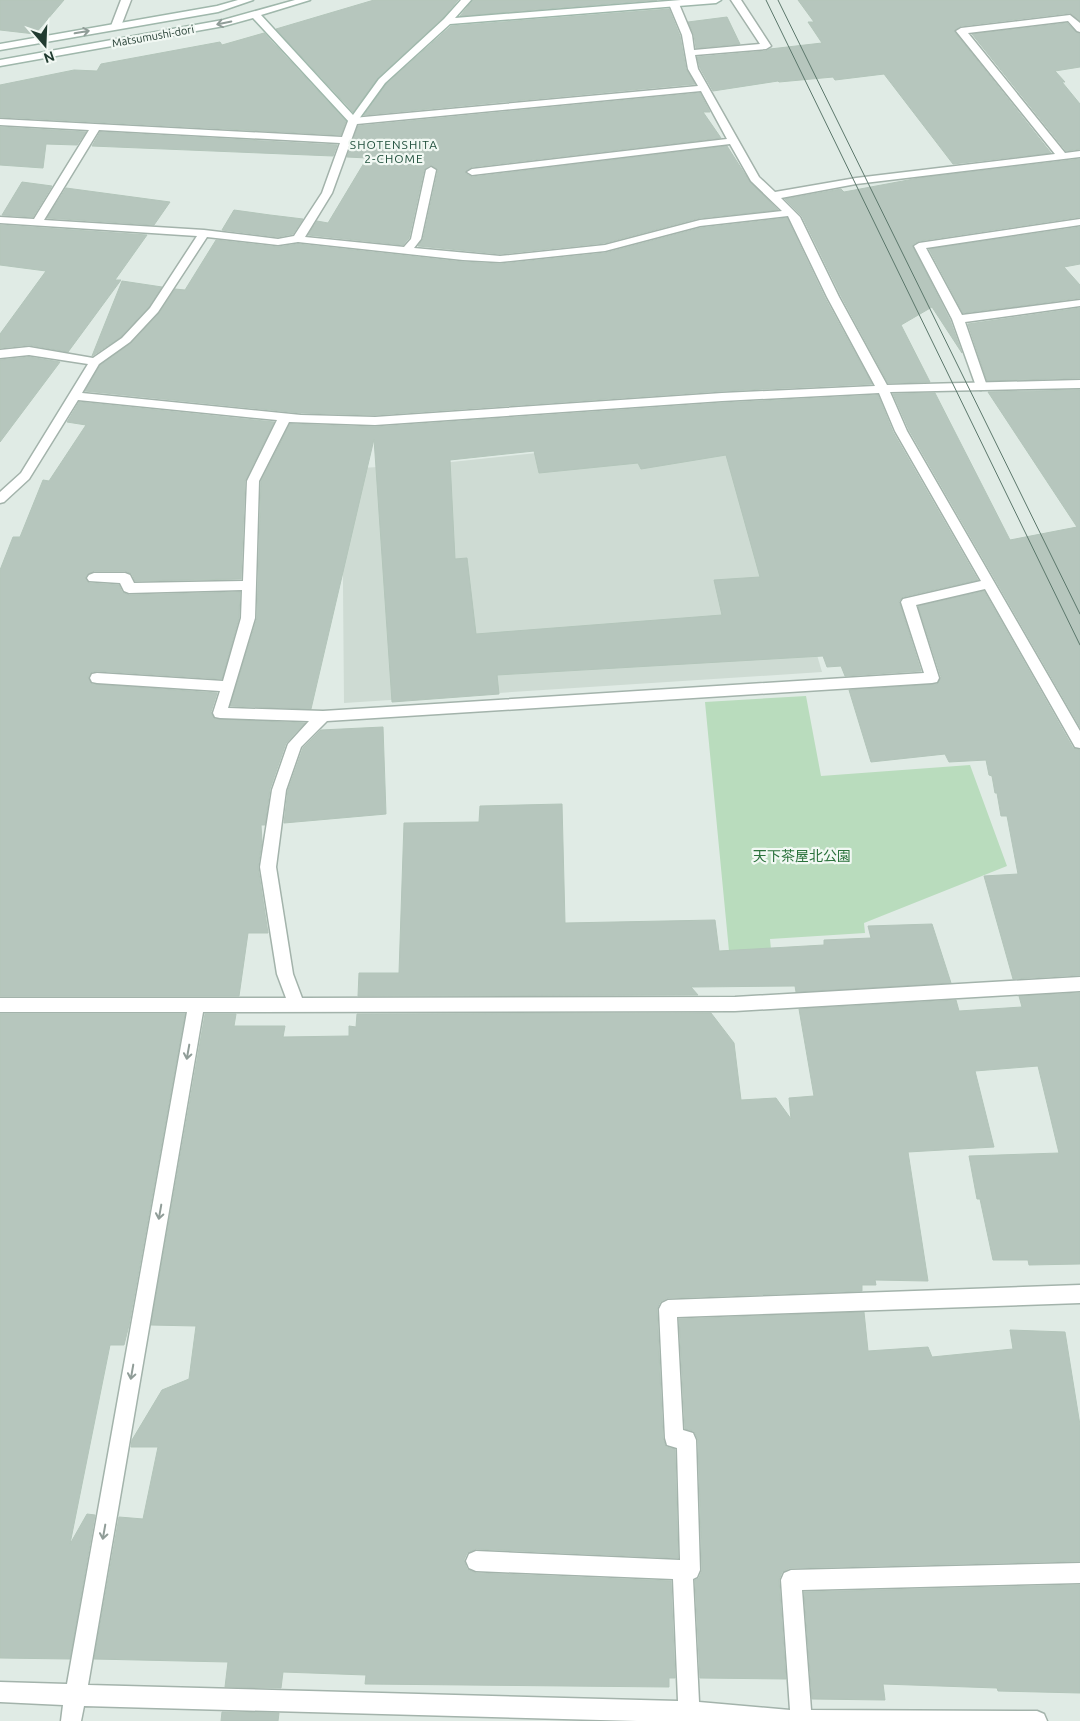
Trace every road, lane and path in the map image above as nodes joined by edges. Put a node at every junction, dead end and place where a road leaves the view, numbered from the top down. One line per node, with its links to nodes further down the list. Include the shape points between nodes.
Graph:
1 (126, 0): 10 (street)
2 (248, 0): 10 (street, Matsumushi-dori)
3 (305, 0): 8 (street, Matsumushi-dori)
4 (466, 0): 9 (street)
5 (716, 0): 7 (street)
6 (736, 0): 13 (street, via 766,46)
7 (674, 4): 9 (street); 13 (street, via 688,35)
8 (256, 15): 14 (street, Matsumushi-dori, one-way to 14); 16 (street)
9 (447, 21): 16 (street, via 382,81)
10 (116, 26): 12 (street, Matsumushi-dori, one-way to 10)
11 (1080, 29): 22 (street, via 1070,18 961,30)
12 (0, 48)
13 (691, 53): 15 (street, via 693,69)
14 (0, 64)
15 (704, 88): 16 (street); 20 (street)
16 (353, 121): 19 (street)
17 (0, 122): 18 (street)
18 (95, 128): 19 (street); 29 (street)
19 (346, 140): 31 (street, via 327,193)
20 (733, 141): 24 (street); 25 (street, via 755,179)
21 (1080, 154): 22 (street)
22 (1063, 156): 25 (street, via 856,181)
23 (431, 170): 32 (street, via 416,240)
24 (472, 172)
25 (773, 196): 26 (street)
26 (789, 213): 32 (street, via 700,224 604,248 500,259); 39 (street, via 795,217)
27 (0, 220): 29 (street)
28 (1080, 222): 34 (street, via 919,246)
29 (37, 223): 30 (street)
30 (204, 233): 31 (street, via 278,242); 36 (street, via 154,310 126,340)
31 (298, 239): 32 (street)
32 (407, 251)
33 (1080, 302): 34 (street)
34 (958, 319): 38 (street)
35 (0, 354): 36 (street, via 29,351)
36 (95, 362): 40 (street)
37 (1080, 384): 38 (street)
38 (981, 386): 39 (street)
39 (883, 389): 41 (street, via 375,421); 44 (street, via 901,431)
40 (75, 396): 41 (street); 42 (street, via 25,476)
41 (285, 417): 45 (street, via 253,481)
42 (0, 499)
43 (94, 578): 45 (street, via 125,578 129,588)
44 (988, 584): 48 (street, via 908,602 932,678); 49 (street)
45 (250, 585): 47 (street, via 248,618)
46 (97, 678): 47 (street)
47 (228, 686): 48 (street, via 220,713)
48 (323, 716): 52 (street, via 295,744 279,790 268,867 285,974)
49 (1080, 743)
50 (1080, 984): 52 (street, via 735,1004)
51 (196, 1004): 52 (street); 53 (street); 59 (street, one-way to 59)
52 (296, 1004)
53 (0, 1005)
54 (1080, 1294): 56 (street, via 668,1309 674,1438 686,1440 690,1570)
55 (476, 1561): 56 (street)
56 (684, 1570): 60 (street)
57 (1080, 1573): 61 (street, via 791,1580)
58 (0, 1692): 59 (street)
59 (75, 1695): 60 (street); 62 (street)
60 (689, 1712): 61 (street)
61 (794, 1720): 63 (street)
62 (71, 1721)
63 (1037, 1721)

